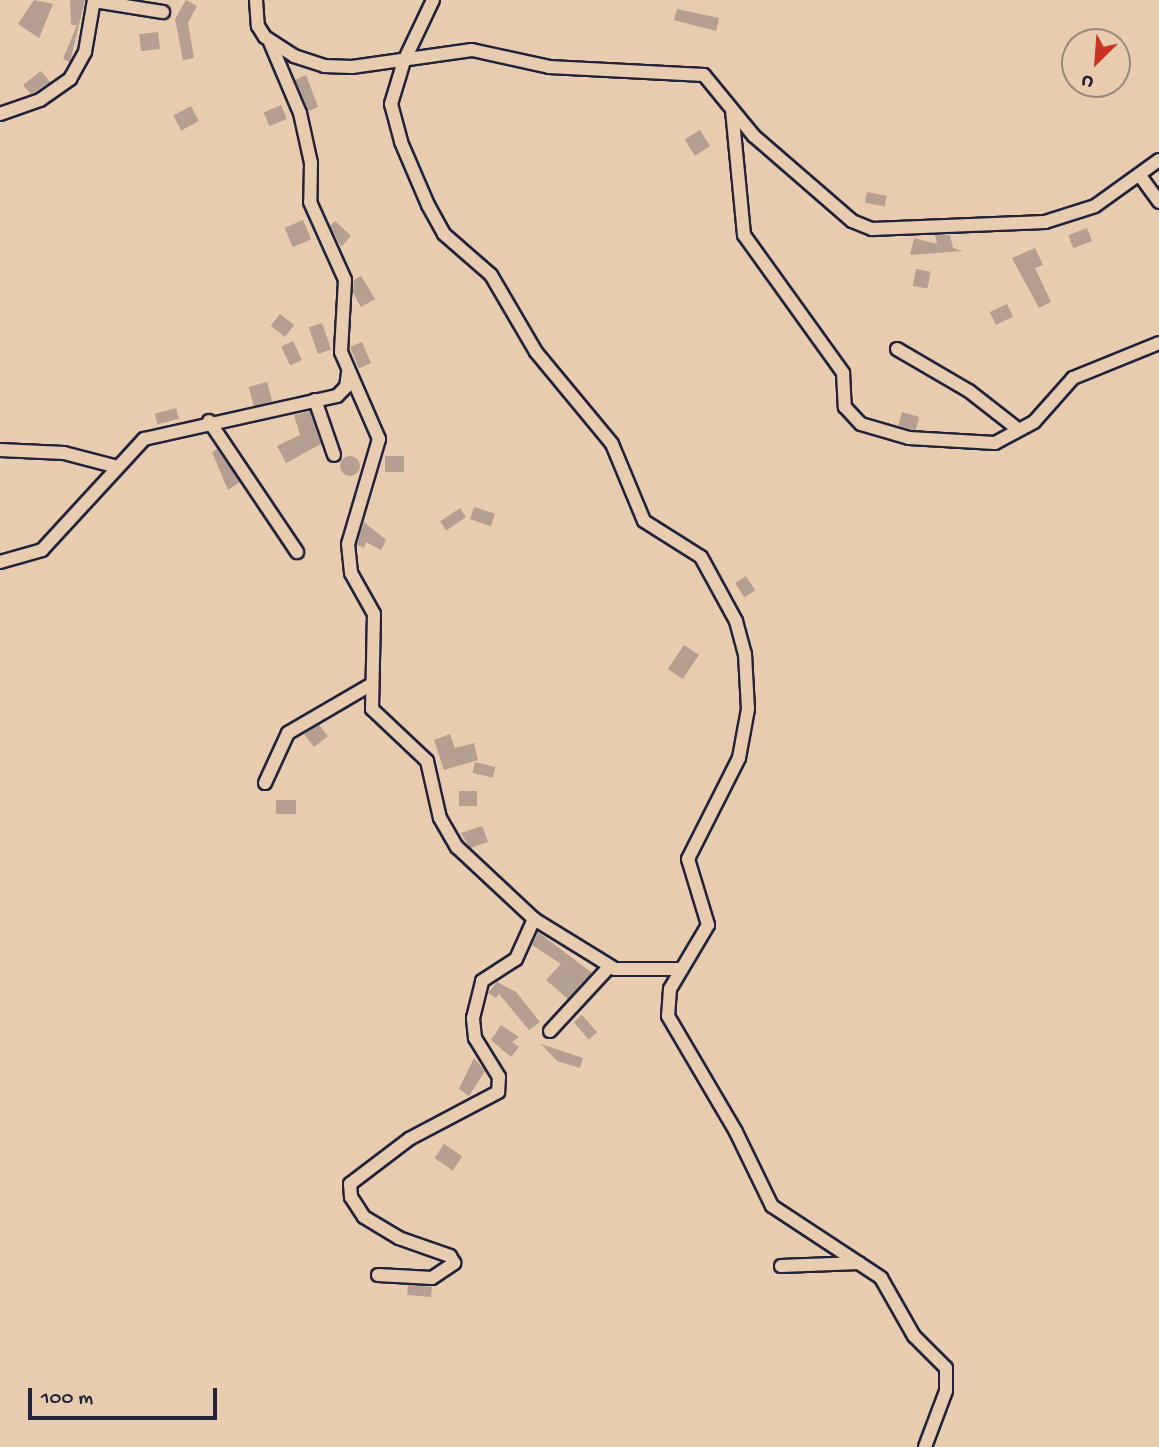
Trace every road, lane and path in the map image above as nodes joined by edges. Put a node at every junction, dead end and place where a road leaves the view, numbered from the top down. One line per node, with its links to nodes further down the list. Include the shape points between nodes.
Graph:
1 (256, 0): 5 (street, via 258,26)
2 (433, 0): 6 (street)
3 (94, 1): 4 (street); 8 (street, via 85,52 70,79 40,100)
4 (163, 12)
5 (269, 40): 6 (street, via 294,56 324,66); 14 (street, via 300,113 311,163 310,202 345,279 347,309 340,348)
6 (404, 61): 7 (street, via 472,50 549,66 692,71 715,82); 27 (street, via 392,97 394,122 440,229 491,275 536,352 607,437 644,521 701,557 740,632 749,688 744,733 733,772 689,855 691,876 709,921)
7 (732, 106): 10 (street, via 764,144 852,221 872,229 1045,222 1096,206); 17 (street, via 744,235 843,373 851,417 887,434 976,445 995,443)
8 (0, 114)
9 (1159, 160): 10 (street)
10 (1141, 177): 11 (street)
11 (1159, 202)
12 (1159, 343): 17 (street, via 1073,378 1039,418)
13 (897, 349): 17 (street, via 969,391)
14 (348, 368): 15 (street, via 341,393); 23 (street, via 379,439 348,544 351,573 373,614)
15 (315, 400): 16 (street); 19 (street)
16 (209, 421): 20 (street, via 152,435); 21 (street)
17 (1019, 430)
18 (0, 450): 20 (street, via 64,453)
19 (334, 455)
20 (114, 466): 22 (street, via 42,550)
21 (297, 552)
22 (0, 562)
23 (370, 685): 24 (street, via 288,733); 25 (street, via 375,713 427,761 440,818 452,839)
24 (265, 783)
25 (534, 919): 26 (street); 31 (street, via 516,960 482,981 473,1018 475,1038 499,1077 498,1092 409,1139 350,1184 351,1197 364,1217 415,1245 450,1256 454,1263 432,1278)
26 (609, 967): 27 (street); 28 (street)
27 (681, 969): 29 (street, via 668,998 670,1022 736,1132 765,1196 782,1217)
28 (550, 1031)
29 (860, 1263): 30 (street); 32 (street, via 885,1283 914,1336 948,1373 944,1399)
30 (781, 1266)
31 (378, 1275)
32 (925, 1447)

